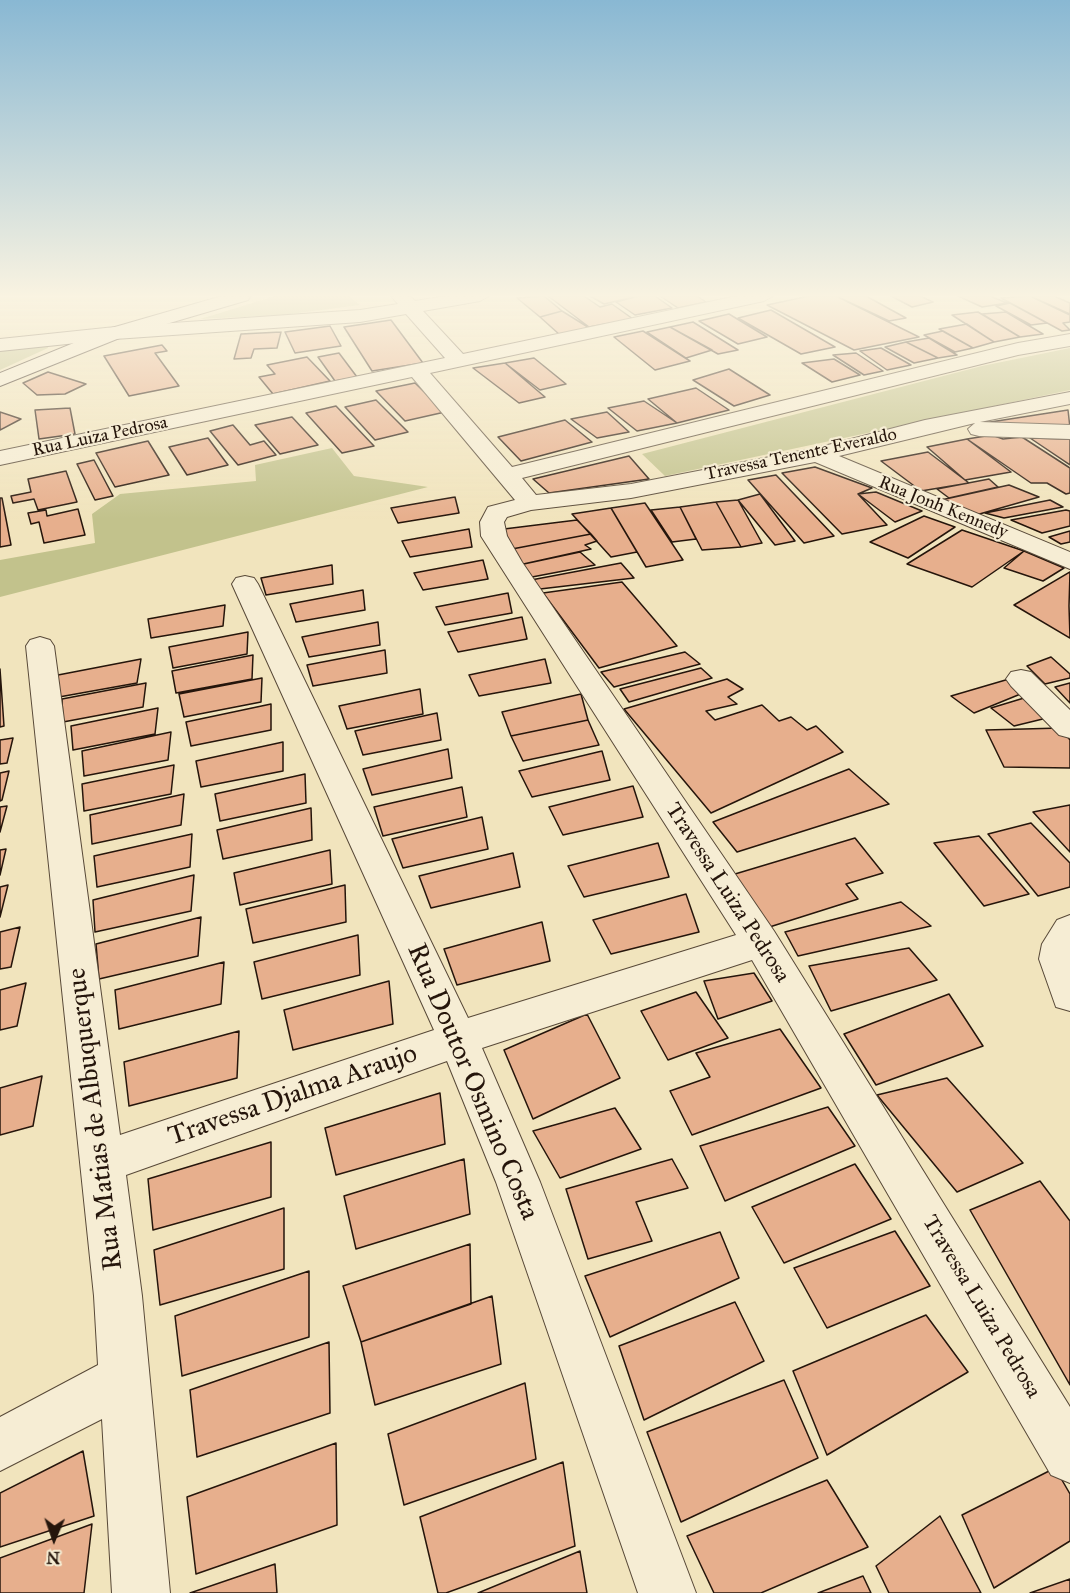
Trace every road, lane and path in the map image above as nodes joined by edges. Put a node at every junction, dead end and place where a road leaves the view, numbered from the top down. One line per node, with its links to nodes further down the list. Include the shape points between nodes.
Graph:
1 (24, 370): 5 (street)
2 (421, 370): 4 (street, Rua Luiza Pedrosa)
3 (942, 370): 11 (street)
4 (418, 371): 10 (street, Rua Luiza Pedrosa); 11 (street)
5 (0, 380)
6 (1070, 398): 7 (street, Travessa Tenente Everaldo)
7 (925, 428): 8 (street); 9 (street, Travessa Tenente Everaldo)
8 (1070, 432)
9 (817, 455): 11 (street, Travessa Tenente Everaldo, via 631,491); 12 (street, Rua Jonh Kennedy)
10 (0, 458)
11 (518, 489): 17 (street, Travessa Luiza Pedrosa, via 497,512 492,522 494,536)
12 (1070, 561)
13 (245, 584): 20 (street, Rua Doutor Osmino Costa)
14 (40, 646): 21 (street, Rua Matias de Albuquerque)
15 (1021, 679): 16 (street)
16 (1070, 729)
17 (760, 942): 20 (street, Travessa Djalma Araujo); 24 (street, Travessa Luiza Pedrosa)
18 (1064, 944): 19 (street)
19 (1070, 995)
20 (458, 1039): 21 (street, Travessa Djalma Araujo); 26 (street, Rua Doutor Osmino Costa, via 518,1182)
21 (100, 1162): 22 (street, Rua Matias de Albuquerque)
22 (125, 1378): 23 (street); 25 (street, Rua Matias de Albuquerque)
23 (0, 1445)
24 (1070, 1456)
25 (141, 1593)
26 (667, 1593)

